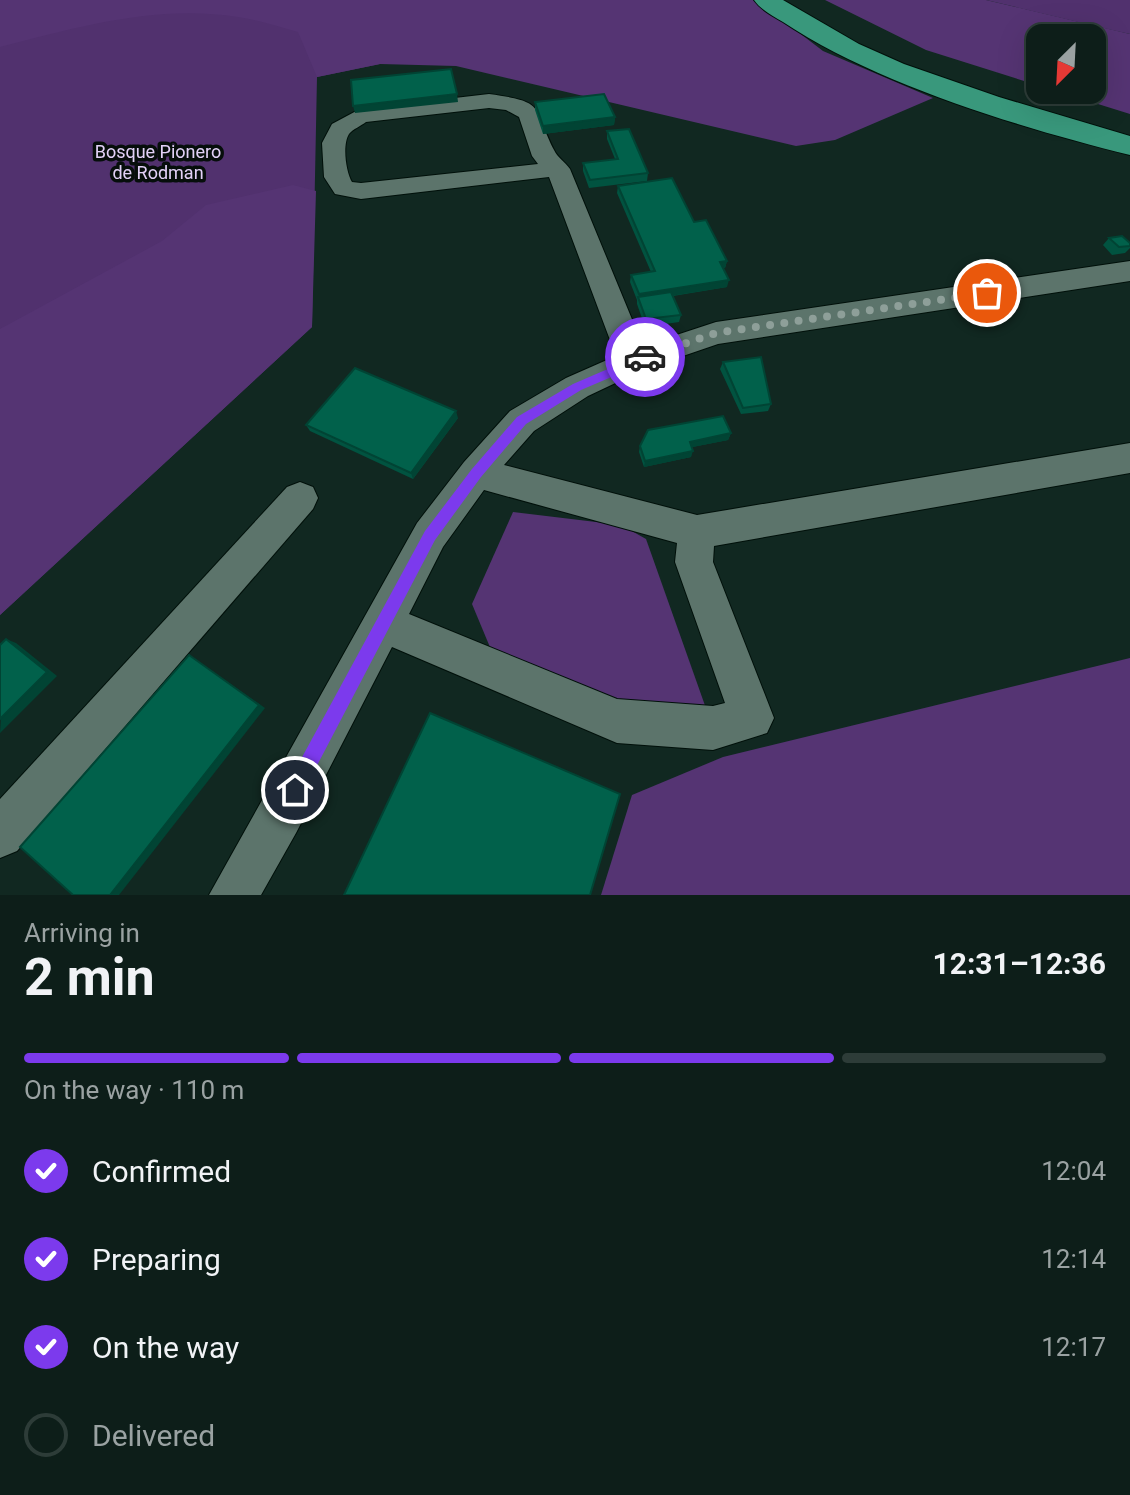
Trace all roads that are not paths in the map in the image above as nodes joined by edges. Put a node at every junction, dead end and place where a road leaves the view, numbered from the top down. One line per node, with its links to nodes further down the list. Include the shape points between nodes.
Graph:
1 (766, 0): 4 (highway, via 794,20 893,68)
2 (798, 0): 3 (highway, via 827,20 915,61)
3 (1130, 129)
4 (1130, 146)
5 (558, 169): 5 (street, via 544,156 529,113 489,101 360,116 340,129 334,143 336,177 344,188 361,191); 7 (street)
6 (1130, 271): 7 (street, via 716,333)
7 (634, 361): 9 (street, via 522,421)
8 (1130, 458): 11 (street)
9 (476, 473): 11 (street); 12 (street, via 430,535)
10 (300, 498): 13 (street)
11 (697, 532): 12 (street, via 694,562 752,718 713,728 617,721)
12 (381, 623): 14 (street)
13 (0, 834)
14 (234, 895)

